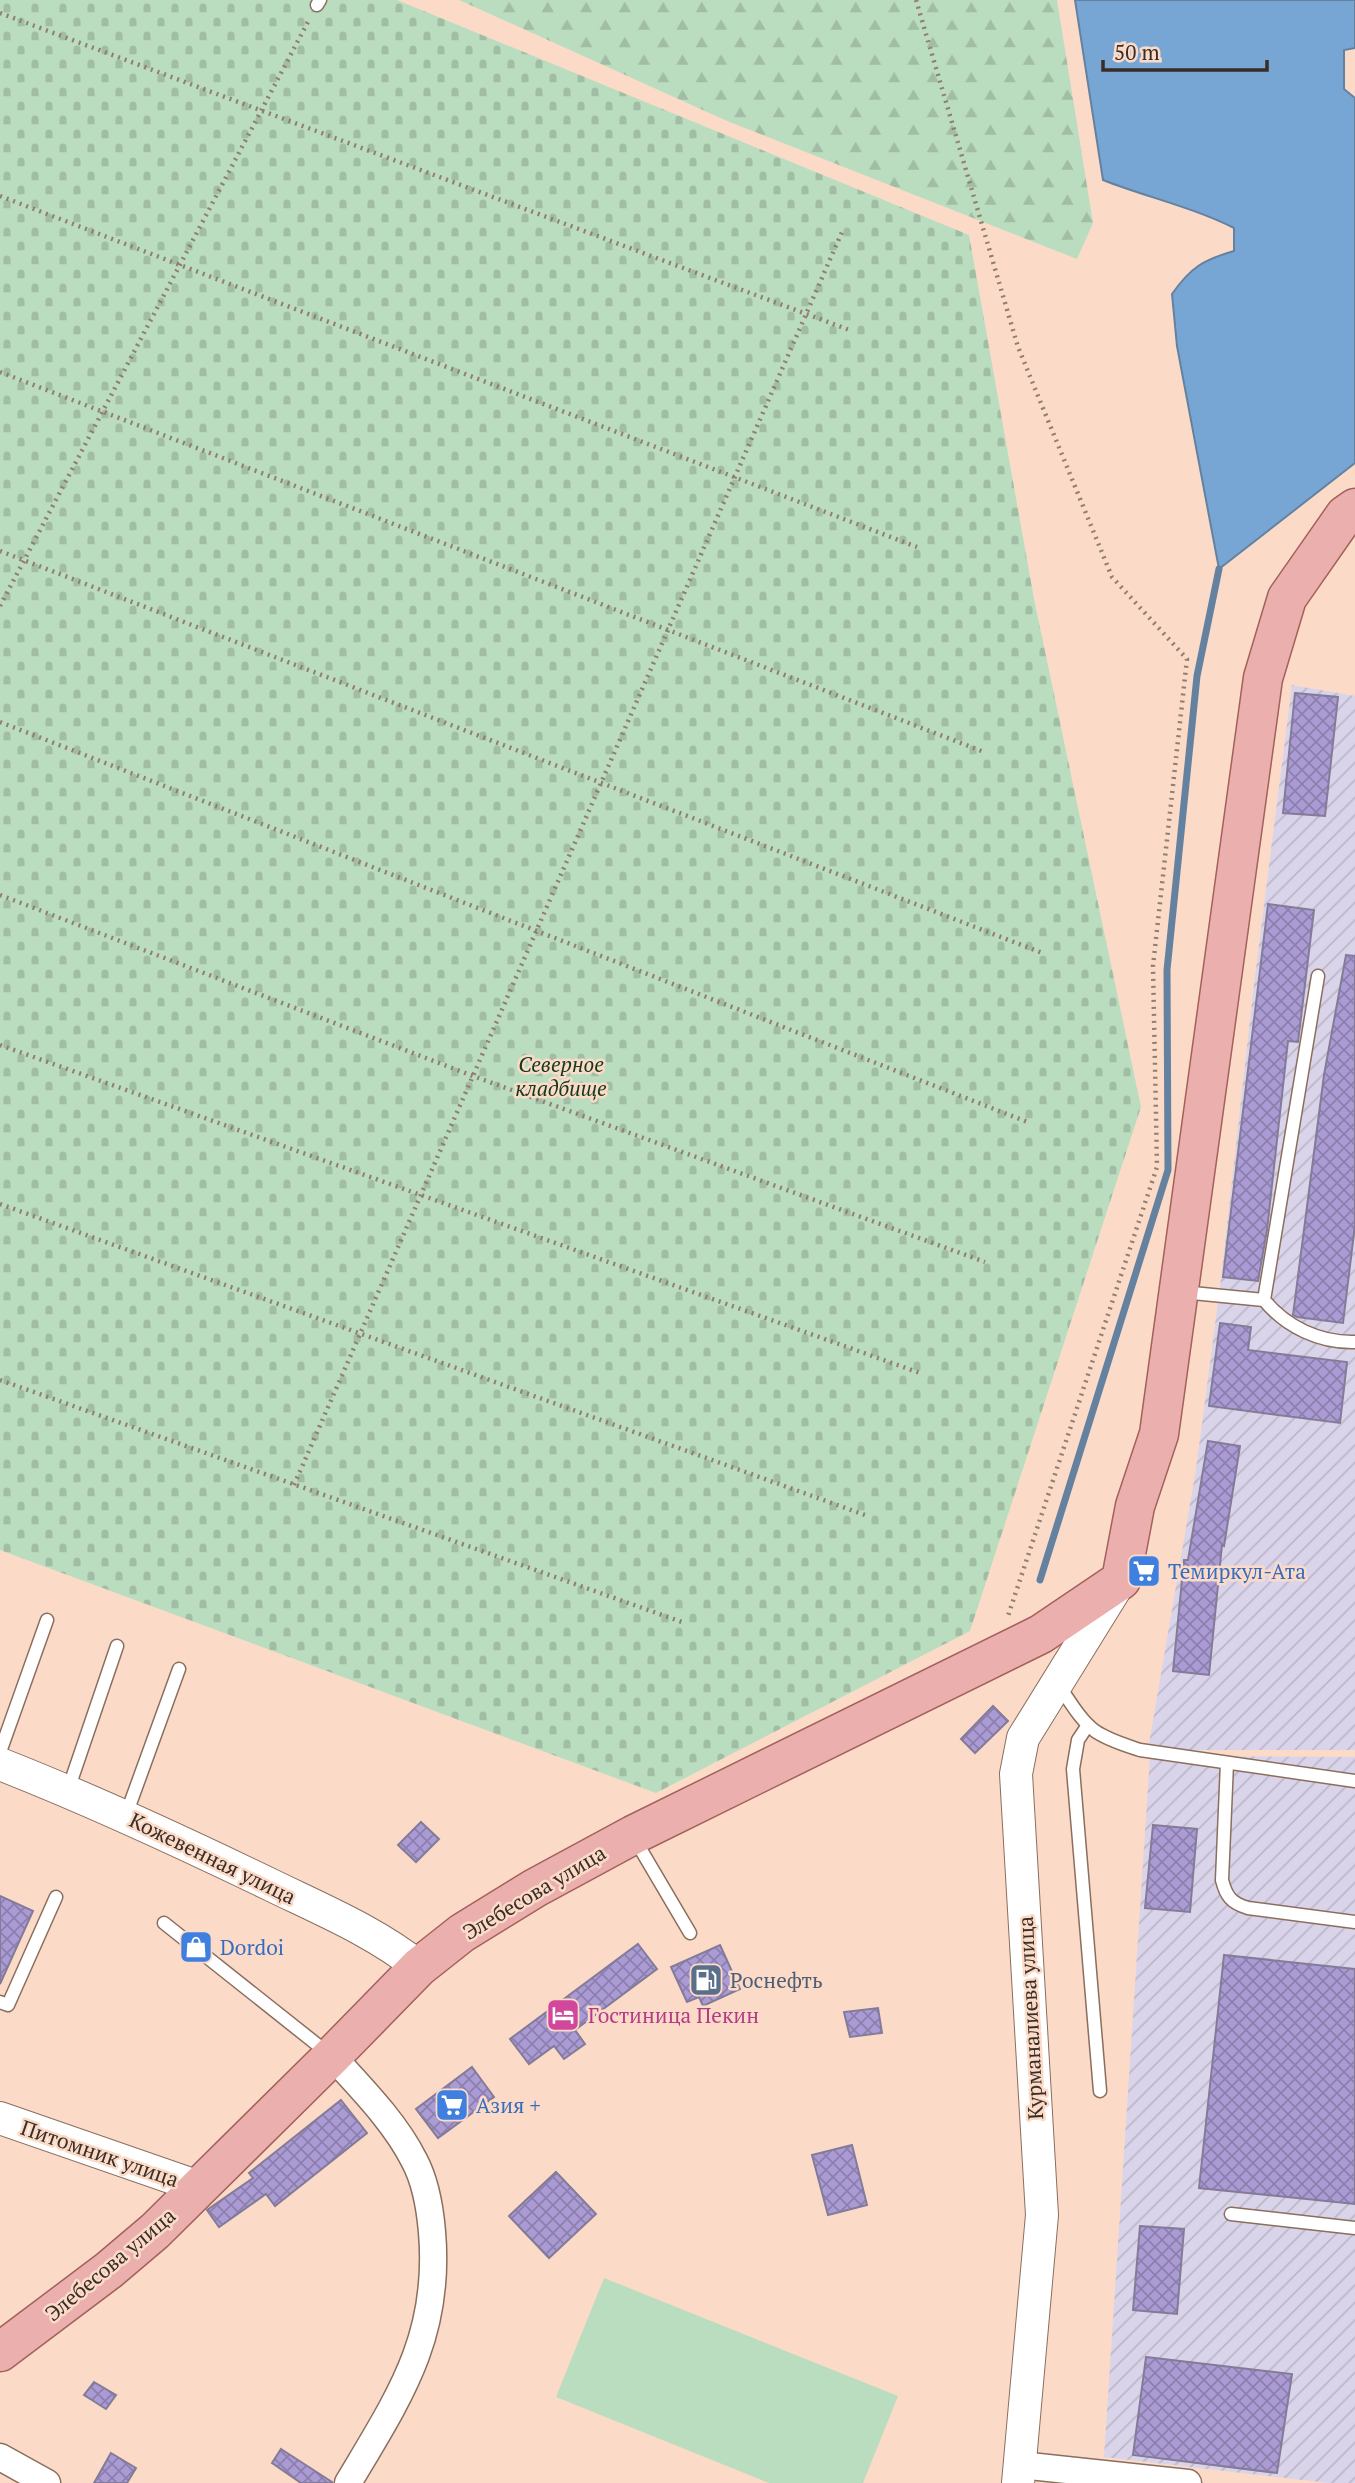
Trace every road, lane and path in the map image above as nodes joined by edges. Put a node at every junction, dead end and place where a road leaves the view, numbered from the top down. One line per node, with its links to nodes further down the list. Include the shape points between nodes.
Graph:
1 (916, 0): 43 (path, via 1017,346 1112,577 1187,659 1153,966 1157,1167)
2 (318, 2): 4 (path)
3 (0, 13): 4 (path)
4 (261, 111): 7 (path); 8 (path)
5 (0, 196): 7 (path)
6 (842, 232): 8 (path)
7 (180, 265): 11 (path); 12 (path)
8 (806, 314): 9 (path); 12 (path)
9 (852, 331)
10 (0, 372): 11 (path)
11 (103, 412): 16 (path); 18 (path)
12 (734, 477): 14 (path); 18 (path)
13 (1352, 515): 32 (main road, via 1287,598 1263,678)
14 (917, 547)
15 (0, 551): 16 (path)
16 (24, 561): 17 (path); 21 (path)
17 (0, 606)
18 (668, 630): 20 (path); 21 (path)
19 (0, 722): 23 (path)
20 (984, 752)
21 (601, 783): 23 (path); 24 (path)
22 (0, 895): 27 (path)
23 (536, 931): 27 (path); 28 (path)
24 (1045, 954)
25 (1318, 976): 33 (lane)
26 (0, 1045): 29 (path)
27 (473, 1076): 29 (path); 31 (path)
28 (1030, 1123)
29 (421, 1195): 34 (path); 36 (path)
30 (0, 1203): 34 (path)
31 (985, 1262)
32 (1178, 1291): 33 (lane); 40 (main road, via 1159,1434 1135,1506)
33 (1264, 1300): 35 (lane, via 1289,1324 1312,1335)
34 (360, 1333): 38 (path); 39 (path)
35 (1355, 1342)
36 (920, 1373)
37 (0, 1380): 38 (path)
38 (294, 1485): 42 (path)
39 (865, 1515)
40 (1121, 1580): 46 (street, Курманалиева улица); 54 (main road, Элебесова улица, via 1041,1634)
41 (47, 1619): 48 (lane)
42 (682, 1622)
43 (1003, 1631)
44 (117, 1646): 52 (lane)
45 (179, 1669): 53 (lane)
46 (1057, 1683): 47 (lane); 69 (street, Курманалиева улица, via 1023,1738 1016,1773 1042,2215)
47 (1088, 1725): 49 (lane, via 1140,1750); 62 (lane, via 1079,1740 1073,1769)
48 (0, 1752)
49 (1227, 1763): 51 (lane); 56 (lane, via 1222,1880 1226,1895 1248,1908)
50 (0, 1764): 52 (street, Кожевенная улица)
51 (1355, 1781)
52 (67, 1790): 53 (street, Кожевенная улица)
53 (125, 1816): 59 (street, Кожевенная улица, via 351,1924)
54 (632, 1835): 58 (lane); 59 (main road, Элебесова улица, via 493,1912)
55 (55, 1896): 60 (lane, via 8,2005)
56 (1355, 1922)
57 (163, 1923): 61 (lane)
58 (690, 1933)
59 (419, 1967): 61 (main road, Элебесова улица)
60 (0, 2002)
61 (332, 2056): 64 (main road, Элебесова улица); 72 (street, via 415,2161 430,2209 433,2241 431,2307 424,2336 394,2403)
62 (1100, 2091)
63 (0, 2118): 64 (street, Питомник улица)
64 (200, 2187): 67 (main road, Элебесова улица, via 109,2270)
65 (1231, 2214): 66 (lane)
66 (1355, 2228)
67 (0, 2351)
68 (0, 2457): 71 (street)
69 (1019, 2474): 70 (street)
70 (1103, 2478): 73 (street)
71 (47, 2483)
72 (348, 2483)
73 (1188, 2483)

